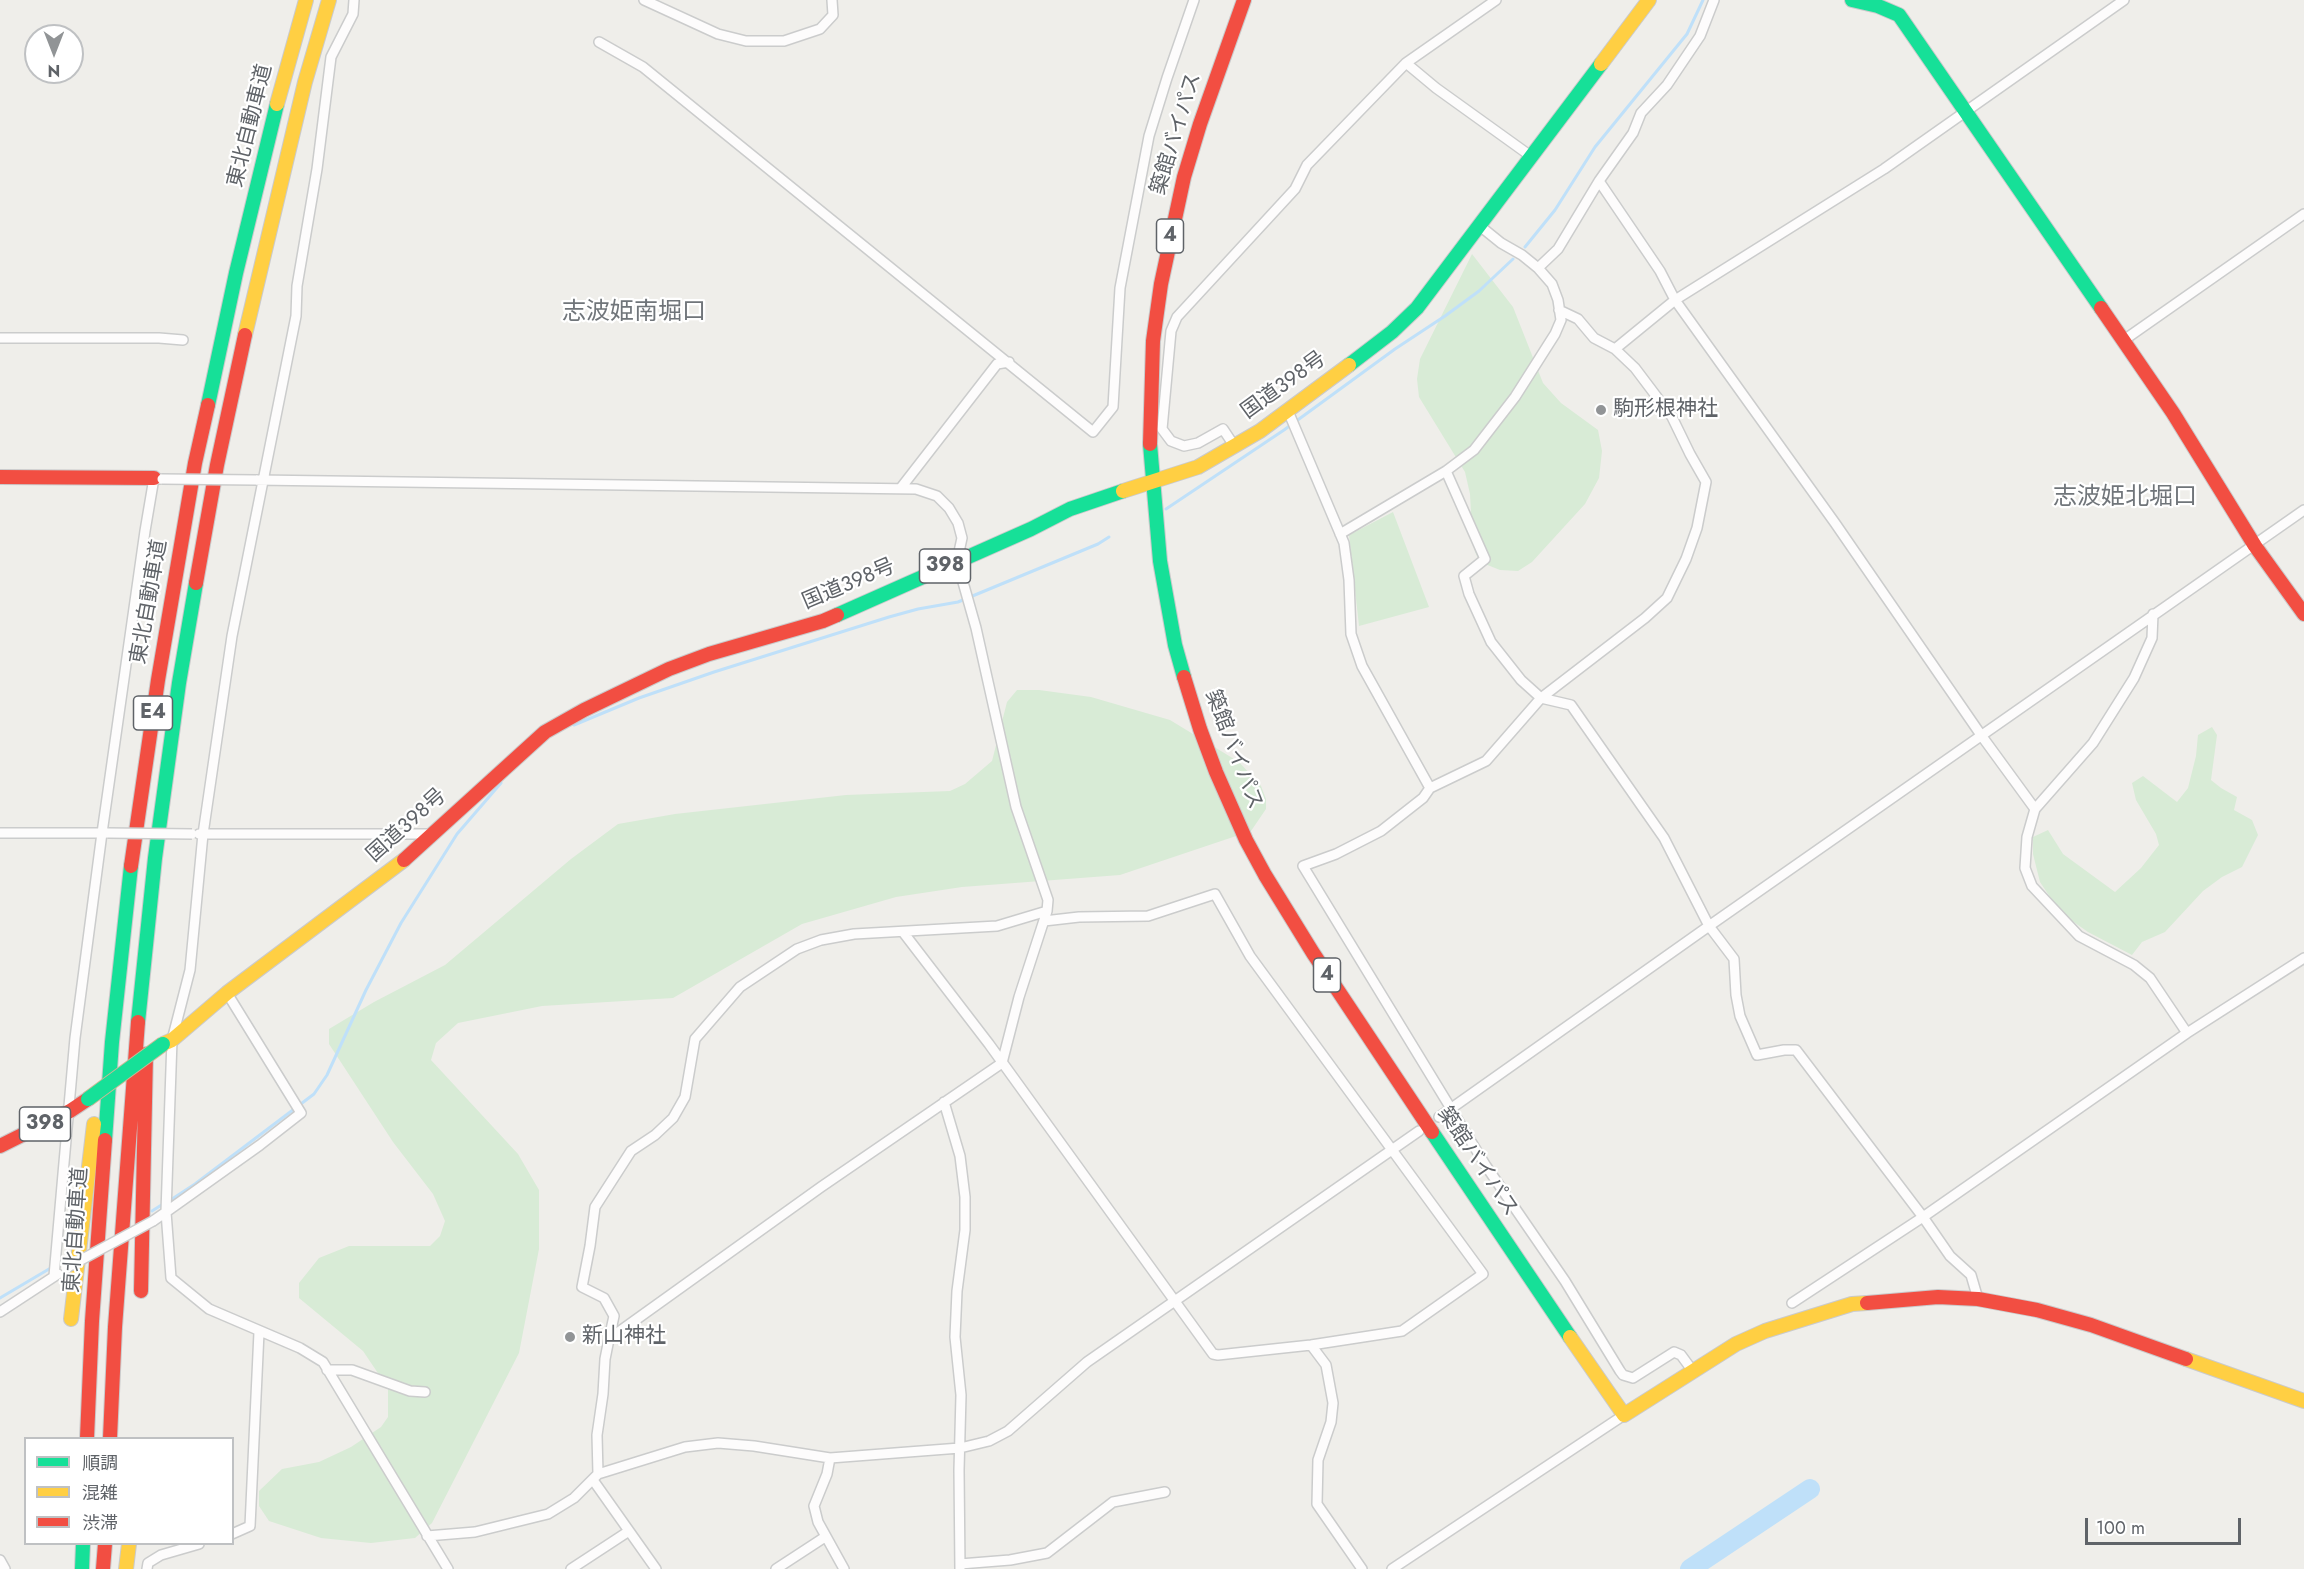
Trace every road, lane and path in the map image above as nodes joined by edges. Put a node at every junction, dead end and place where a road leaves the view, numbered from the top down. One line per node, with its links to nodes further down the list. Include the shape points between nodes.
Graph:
1 (306, 0): 56 (main road, 東北自動車道 / E4, via 236,273 195,463 158,680)
2 (329, 0): 54 (main road, 東北自動車道 / E4, via 304,82 217,465 179,683)
3 (354, 0): 33 (street, via 353,14 331,57 297,286 296,316)
4 (644, 0): 5 (street, via 718,34 746,41 784,41 820,28 833,15)
5 (832, 0)
6 (1194, 0): 27 (street, via 1149,136 1120,288 1113,407 1093,432)
7 (1244, 0): 34 (main road, 築館バイパス / 4, via 1184,177 1162,274 1151,393)
8 (1496, 0): 14 (street)
9 (1649, 0): 16 (main road, 国道398号 / 398)
10 (1714, 0): 17 (street, via 1700,36 1641,113 1633,133)
11 (1852, 0): 15 (main road, via 1899,15)
12 (2124, 0): 15 (street)
13 (599, 42): 27 (street, via 643,67)
14 (1406, 63): 16 (street); 29 (street, via 1307,165 1295,189 1177,317 1171,331 1162,429 1171,441 1184,446 1223,429)
15 (1966, 111): 21 (street, via 1884,169); 25 (main road)
16 (1532, 157): 19 (main road, 国道398号 / 398)
17 (1599, 181): 20 (street, via 1558,249); 21 (street)
18 (2304, 214): 25 (street)
19 (1480, 226): 20 (street); 28 (main road, 国道398号 / 398, via 1401,324)
20 (1538, 268): 22 (street, via 1552,284)
21 (1675, 300): 26 (street); 43 (street)
22 (1559, 310): 26 (street, via 1578,319 1594,338); 30 (street, via 1561,320 1555,334 1515,396 1474,450)
23 (0, 338): 24 (street)
24 (183, 340)
25 (2124, 340): 38 (main road)
26 (1615, 349): 42 (street, via 1635,368 1672,417 1706,482 1703,500 1686,559 1667,598)
27 (1009, 362): 35 (street, via 998,364)
28 (1290, 416): 29 (main road, 国道398号 / 398); 37 (street)
29 (1235, 447): 34 (main road, 国道398号 / 398, via 1198,467)
30 (1446, 471): 37 (street); 42 (street, via 1485,559 1464,576 1469,594 1491,642)
31 (0, 477): 32 (main road)
32 (158, 478): 33 (street, bridge); 47 (street, via 123,673)
33 (260, 480): 35 (street); 48 (street)
34 (1152, 482): 39 (main road, 国道398号 / 398, via 1070,509); 84 (main road, 築館バイパス / 4, via 1160,561 1175,645 1200,729 1245,840 1313,953)
35 (900, 489): 39 (street, via 937,496 949,508 962,538)
36 (2304, 510): 38 (street)
37 (1340, 534): 44 (street, via 1349,580 1351,634 1362,666)
38 (2255, 546): 40 (street); 41 (main road)
39 (957, 561): 49 (main road, 国道398号 / 398, via 823,621 669,669 584,710 545,732); 50 (street, via 1016,807 1048,900)
40 (2153, 614): 43 (street); 45 (street, via 2152,638 2134,678 2092,743)
41 (2304, 614)
42 (1541, 698): 44 (street, via 1486,761); 52 (street, via 1571,705 1664,838)
43 (1981, 735): 45 (street); 52 (street)
44 (1430, 788): 62 (street, via 1381,831 1303,866)
45 (2035, 809): 58 (street, via 2025,853 2025,868 2032,886 2079,936 2134,965 2150,978)
46 (0, 832): 47 (street)
47 (105, 833): 48 (street, bridge); 63 (street, via 75,1038)
48 (203, 834): 49 (street); 59 (street, via 190,970)
49 (431, 834): 57 (main road, 国道398号 / 398, via 399,865)
50 (1047, 911): 51 (street); 53 (street, via 997,926)
51 (1044, 921): 60 (street); 67 (street, via 1148,916 1215,894 1250,956)
52 (1709, 926): 62 (street); 69 (street, via 1734,959 1740,1016 1757,1055 1796,1050)
53 (903, 932): 60 (street); 78 (street, via 854,934 797,949 740,987 695,1039 685,1097 673,1118 631,1151 596,1207 582,1287 604,1298 614,1316)
54 (146, 944): 71 (main road); 86 (main road, 東北自動車道 / E4, via 124,1186)
55 (2304, 958): 58 (street)
56 (118, 970): 76 (main road); 85 (main road, 東北自動車道 / E4)
57 (227, 993): 59 (main road, 国道398号 / 398); 68 (street, via 301,1113)
58 (2187, 1033): 69 (street)
59 (168, 1042): 63 (main road, 国道398号 / 398, bridge); 68 (street)
60 (1002, 1063): 61 (street); 73 (street)
61 (944, 1102): 78 (street); 87 (street, via 960,1156 965,1197 966,1230 955,1337 960,1374)
62 (1452, 1108): 64 (street); 81 (street, via 1623,1375 1633,1378 1674,1352)
63 (70, 1111): 66 (main road, 国道398号 / 398); 70 (street)
64 (1439, 1117)
65 (1419, 1131): 67 (street)
66 (0, 1146)
67 (1392, 1151): 73 (street); 79 (street, via 1483,1274 1402,1331)
68 (166, 1210): 70 (street, bridge); 77 (street, via 171,1278 209,1309)
69 (1923, 1217): 72 (street, via 1950,1257 1971,1275); 74 (street)
70 (54, 1276): 75 (street)
71 (141, 1291)
72 (1978, 1299): 81 (main road, via 1911,1298 1852,1305 1765,1331); 83 (main road, via 2091,1325)
73 (1176, 1301): 79 (street, via 1213,1354); 87 (street, via 1087,1362 1008,1431 989,1441)
74 (1792, 1303)
75 (0, 1312)
76 (70, 1319)
77 (260, 1332): 80 (street, via 300,1348 323,1362); 92 (street, via 250,1526)
78 (609, 1339): 89 (street)
79 (1311, 1345): 111 (street, via 1326,1365 1333,1403 1318,1460 1317,1504)
80 (327, 1370): 82 (street, via 352,1370 410,1391); 93 (street)
81 (1692, 1370): 84 (main road)
82 (425, 1392)
83 (2304, 1401)
84 (1624, 1415): 112 (street)
85 (87, 1437)
86 (110, 1437)
87 (960, 1448): 88 (street); 100 (street)
88 (830, 1458): 89 (street, via 718,1443 685,1448); 94 (street, via 814,1506)
89 (596, 1477): 91 (street); 93 (street, via 574,1498 548,1514 475,1532)
90 (1166, 1492): 100 (street, via 1113,1502 1047,1553)
91 (628, 1531): 107 (street); 108 (street)
92 (234, 1533)
93 (427, 1536): 106 (street)
94 (825, 1537): 109 (street); 110 (street)
95 (83, 1545): 102 (main road)
96 (105, 1545): 103 (main road)
97 (129, 1545): 104 (main road)
98 (196, 1545): 105 (street, via 161,1555 148,1563)
99 (0, 1560): 101 (street)
100 (960, 1566)
101 (5, 1569)
102 (82, 1569)
103 (103, 1569)
104 (126, 1569)
105 (147, 1569)
106 (448, 1569)
107 (571, 1569)
108 (656, 1569)
109 (776, 1569)
110 (844, 1569)
111 (1362, 1569)
112 (1392, 1569)

